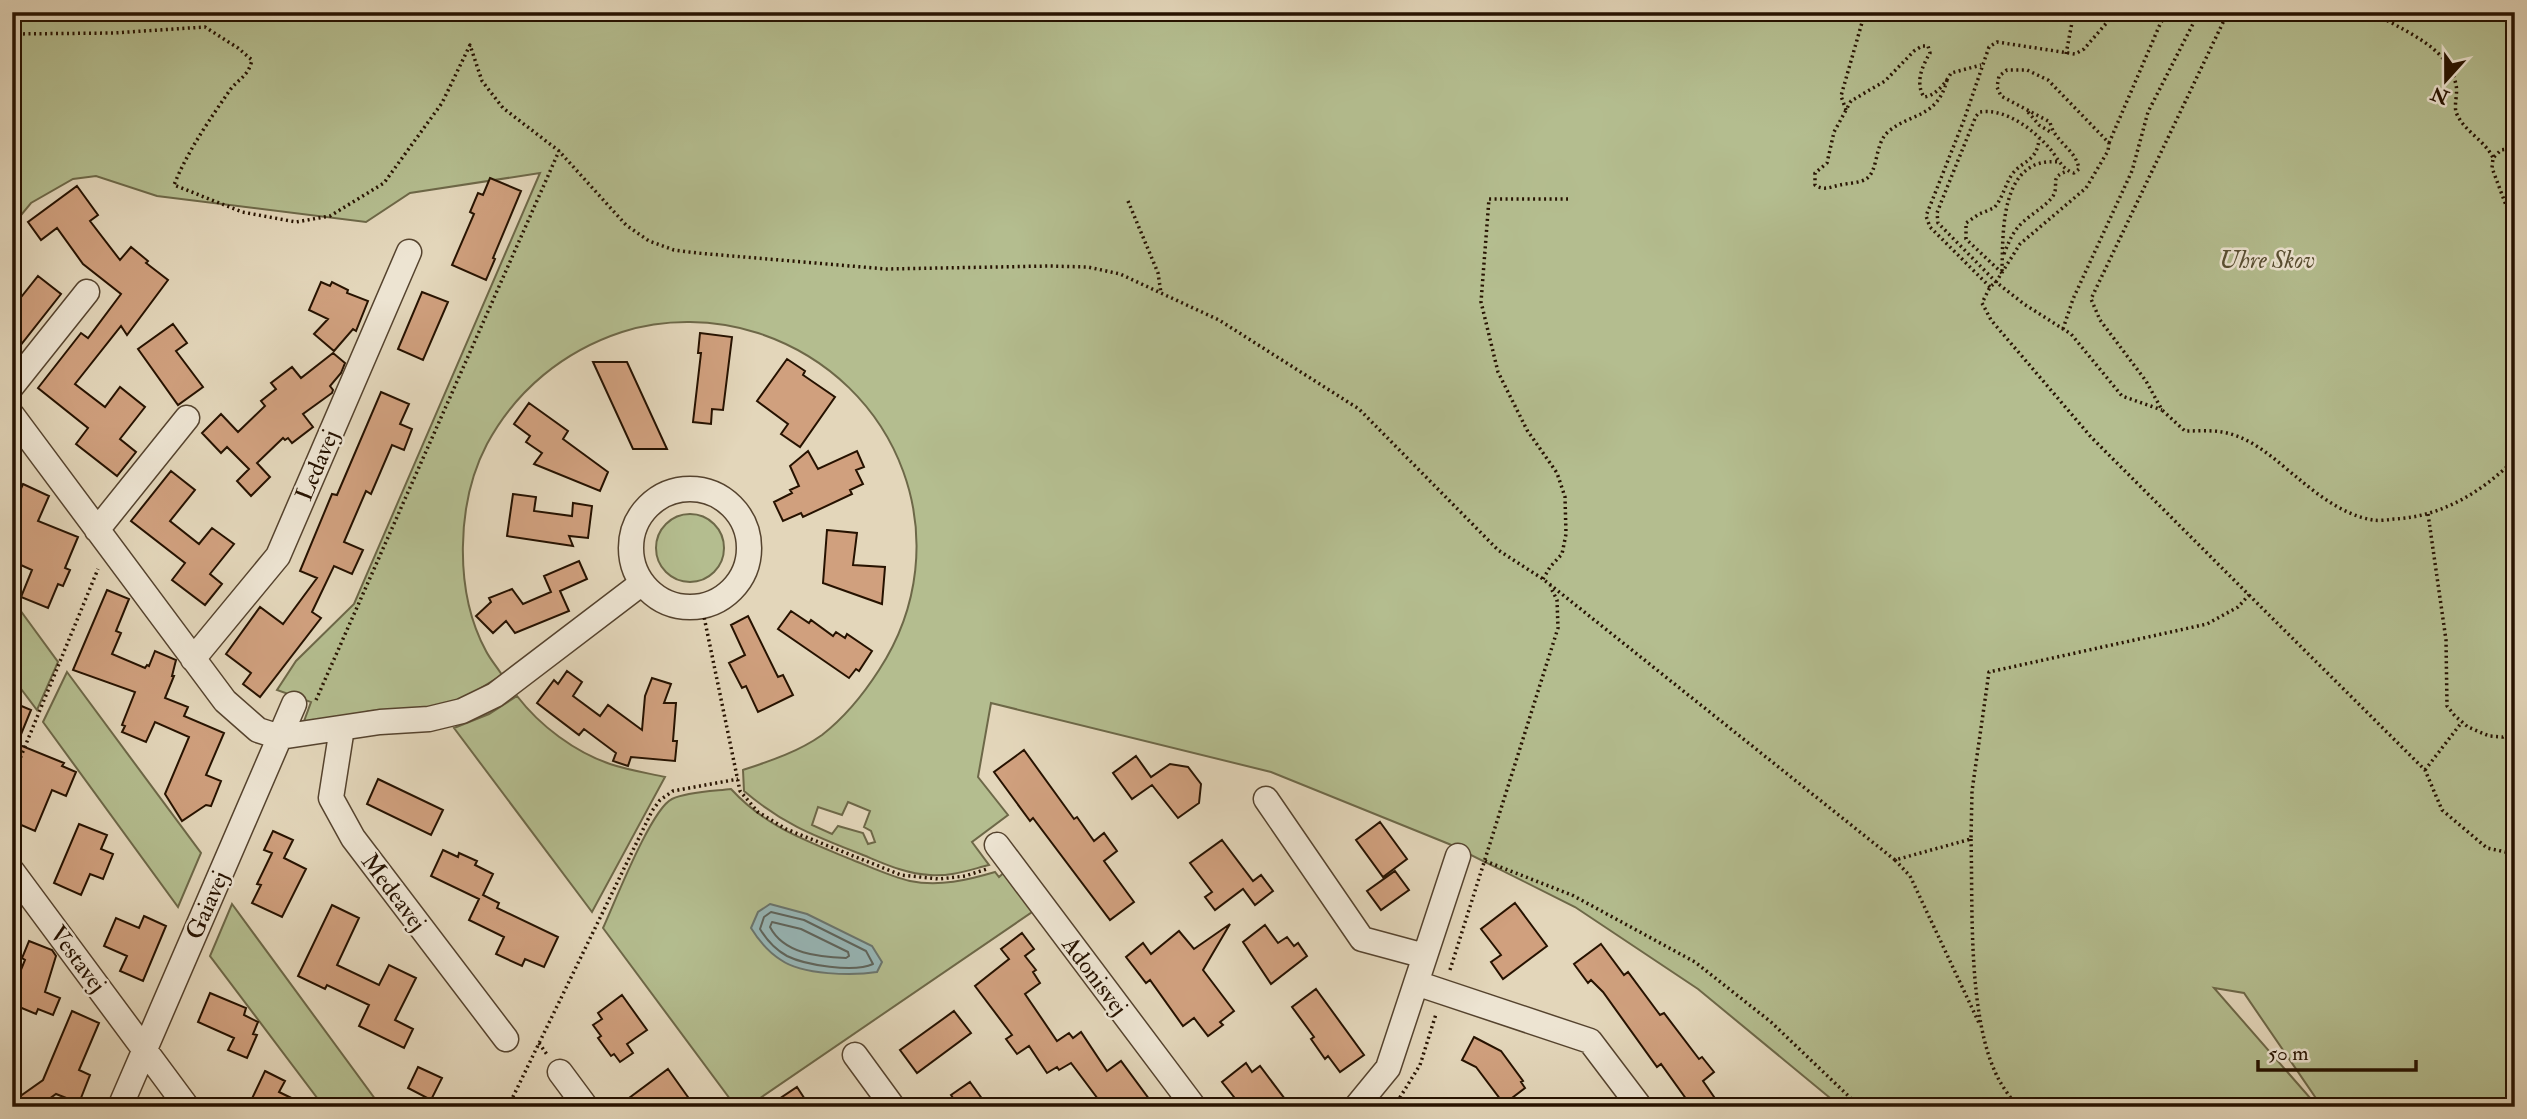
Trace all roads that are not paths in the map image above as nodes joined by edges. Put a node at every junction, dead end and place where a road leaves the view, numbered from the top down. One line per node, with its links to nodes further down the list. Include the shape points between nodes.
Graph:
1 (409, 252): 8 (street, Ledavej, via 278,556)
2 (87, 292): 3 (street)
3 (12, 386)
4 (12, 415): 6 (street)
5 (187, 418): 6 (street)
6 (103, 537): 8 (street)
7 (642, 583): 7 (street, via 631,557 633,529 648,506 671,491 699,489 725,499 743,519 750,546 748,560 745,573 728,595 702,607 680,607 658,598); 10 (street, via 495,695 462,711)
8 (193, 659): 11 (street, via 225,701 258,730)
9 (294, 704): 11 (street, Gaiavej)
10 (342, 728): 11 (street); 18 (street, Medeavej, via 331,798 353,838)
11 (280, 737): 19 (street, Gaiavej)
12 (1266, 799): 16 (street, via 1362,939)
13 (1000, 850): 26 (street, Adonisvej)
14 (1458, 856): 16 (street)
15 (12, 871): 19 (street, Vestavej)
16 (1425, 956): 17 (street)
17 (1416, 983): 27 (street, via 1388,1068); 28 (street, via 1590,1041)
18 (506, 1039)
19 (145, 1047): 22 (street, Gaiavej); 23 (street, Vestavej)
20 (855, 1055): 25 (street)
21 (560, 1072): 24 (street)
22 (120, 1107)
23 (187, 1107)
24 (586, 1107)
25 (893, 1107)
26 (1194, 1107)
27 (1356, 1107)
28 (1640, 1107)

